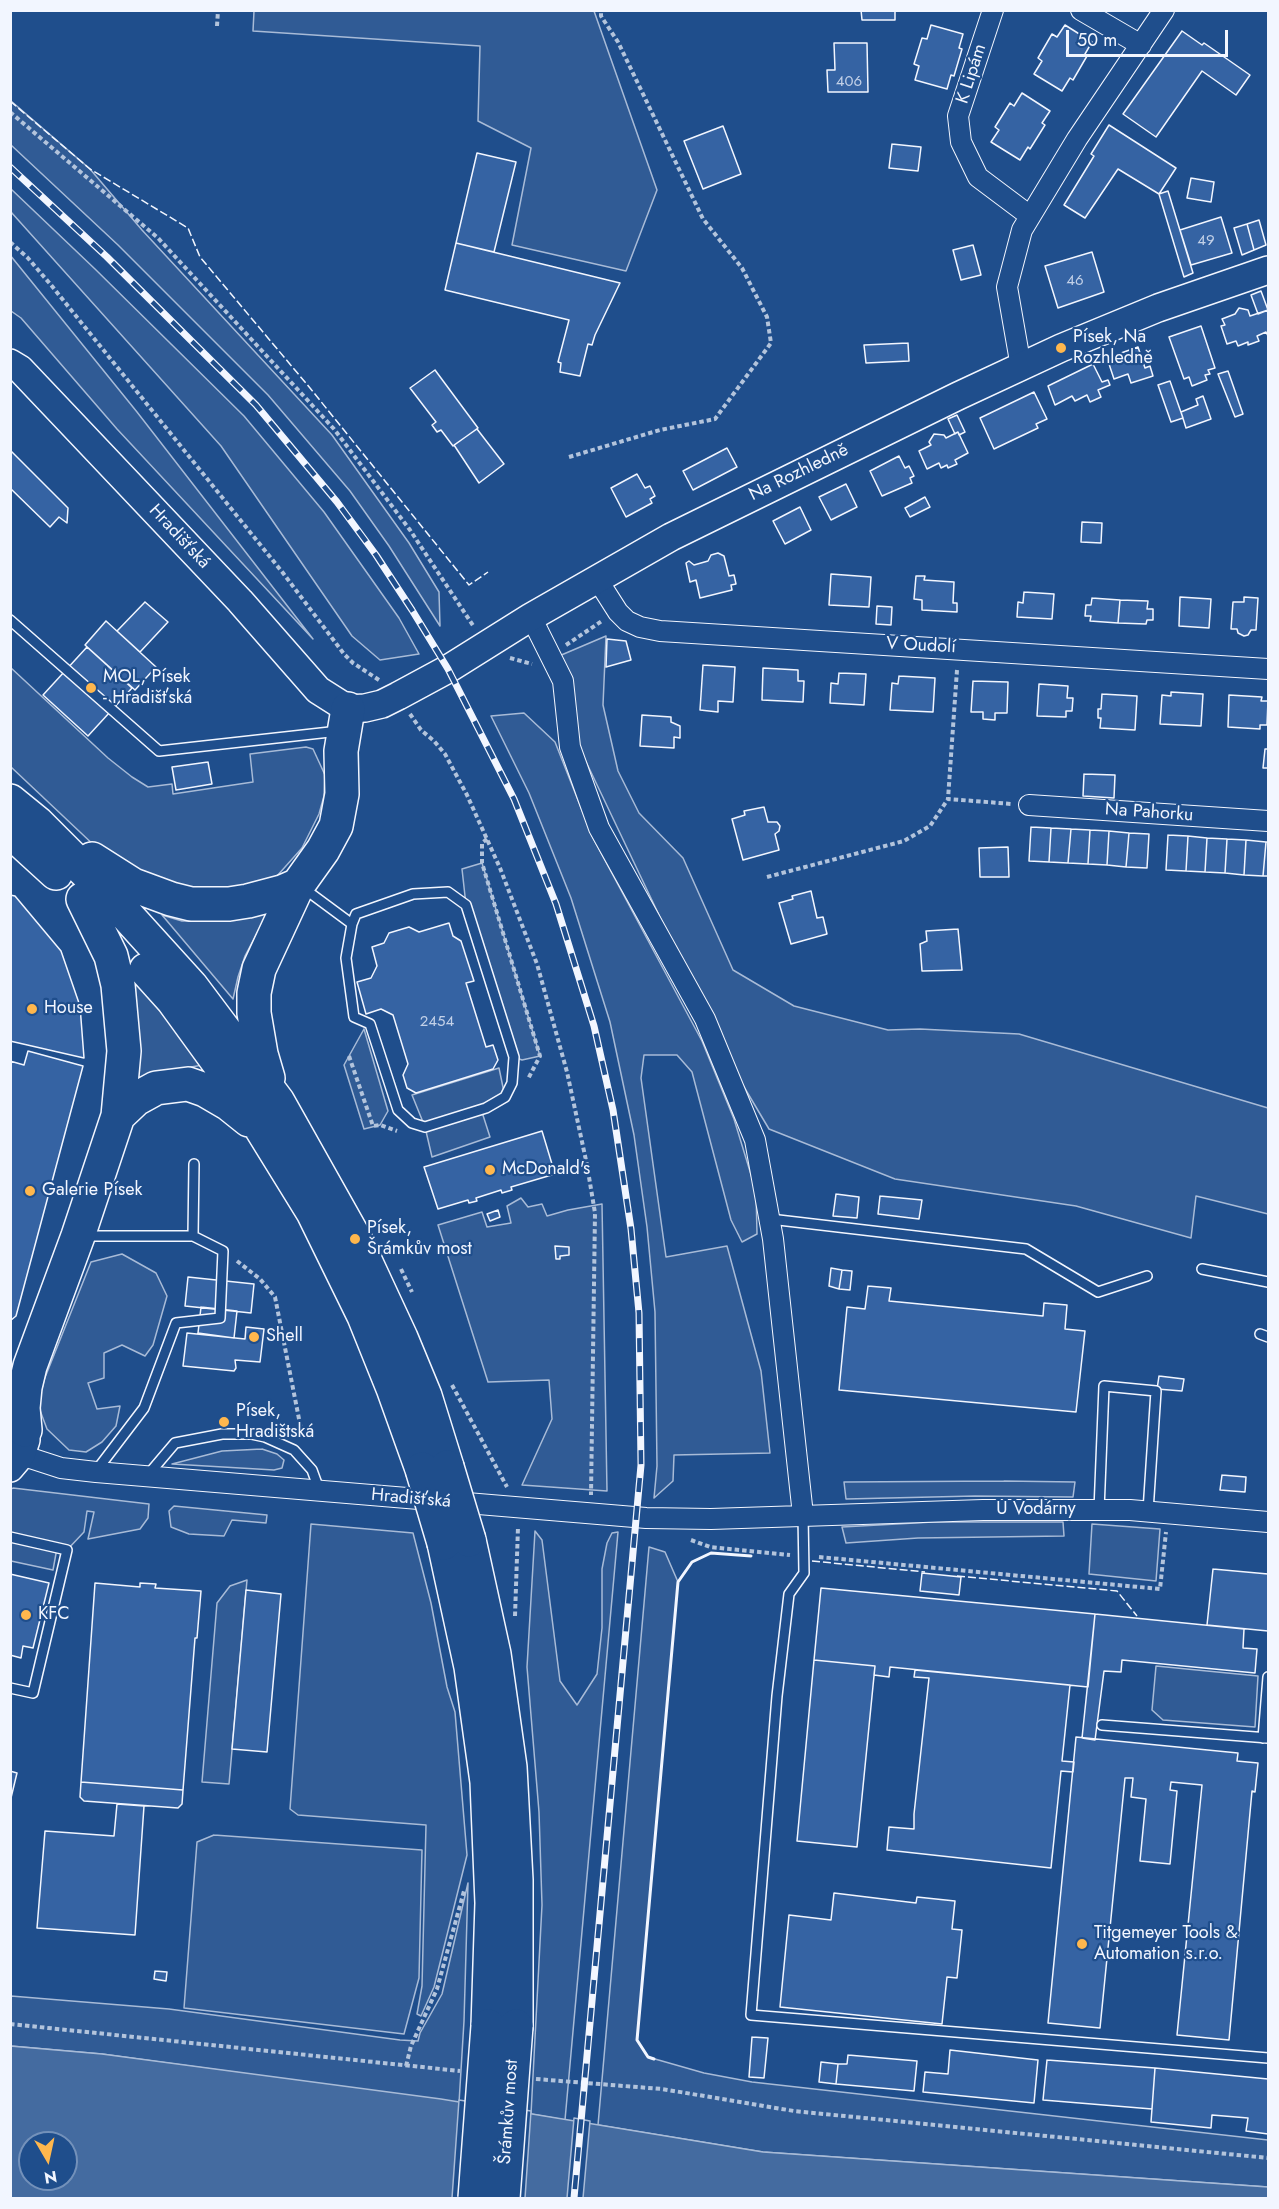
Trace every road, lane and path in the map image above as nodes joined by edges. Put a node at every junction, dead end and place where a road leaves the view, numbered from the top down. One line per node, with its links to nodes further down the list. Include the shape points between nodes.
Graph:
1 (218, 10): 6 (path)
2 (601, 10): 14 (path, via 703,219 741,268 762,307 771,343 715,419 660,430)
3 (993, 10): 9 (street, K Lipám, via 958,116 961,142 978,177)
4 (1081, 10): 7 (street)
5 (1164, 10): 7 (street)
6 (217, 26)
7 (1141, 45): 9 (street)
8 (10, 112): 18 (path, via 158,238 334,429 410,530)
9 (1030, 216): 13 (street, via 1022,230 1007,287)
10 (10, 242): 21 (path, via 51,285 344,654)
11 (1269, 270): 13 (street, Na Rozhledně, via 1158,308)
12 (10, 363): 22 (street, Hradišťská, via 216,575)
13 (1021, 367): 15 (street, Na Rozhledně, via 742,502)
14 (569, 457)
15 (597, 579): 16 (street, Na Rozhledně); 19 (street, V Oudolí, via 627,621 660,631)
16 (531, 617): 18 (street, Na Rozhledně); 40 (street, via 562,681 570,747 599,828 705,1020 755,1140)
17 (10, 620): 22 (lane, via 159,751)
18 (486, 645): 21 (street, Na Rozhledně)
19 (958, 648): 20 (street, V Oudolí); 23 (path)
20 (1269, 669)
21 (398, 696): 22 (street, Na Rozhledně); 28 (path, via 421,730 445,754)
22 (346, 720): 30 (highway, via 336,826)
23 (948, 799): 25 (path); 29 (path, via 930,826 904,841)
24 (10, 801): 27 (highway)
25 (1029, 805): 26 (street, Na Pahorku)
26 (1269, 821)
27 (24, 827): 30 (highway, via 142,889 191,904 229,904); 31 (highway); 35 (highway, via 103,889 191,986)
28 (487, 839): 34 (path, via 482,843 482,863 540,1056); 58 (path, via 537,964 567,1072 595,1213)
29 (767, 877)
30 (298, 885): 32 (lane); 35 (highway, via 259,969 254,993 261,1054)
31 (83, 899): 36 (highway, via 111,956 118,985 124,1051); 38 (highway, via 173,1000)
32 (352, 924): 32 (lane, via 346,958 354,1017 369,1024 398,1110 412,1123 425,1127 486,1108 505,1097 512,1083 514,1058 466,905 448,892 413,894 356,914)
33 (349, 1056): 37 (path, via 373,1126)
34 (526, 1082)
35 (278, 1102): 51 (highway, via 336,1203 401,1338 421,1387)
36 (118, 1116): 38 (highway, via 136,1099 156,1088 188,1084 206,1089 229,1104); 41 (highway)
37 (399, 1131)
38 (273, 1144): 51 (highway, via 314,1212 364,1316 393,1388)
39 (194, 1164): 42 (lane)
40 (770, 1219): 45 (lane, via 1026,1249 1098,1292); 60 (street)
41 (78, 1236): 42 (lane); 47 (highway)
42 (193, 1236): 43 (lane)
43 (223, 1251): 50 (path, via 260,1279 275,1297 301,1429); 52 (lane, via 220,1318 176,1323 144,1408)
44 (1202, 1269): 46 (lane)
45 (1148, 1276)
46 (1269, 1282)
47 (20, 1375): 49 (highway, via 24,1398)
48 (450, 1382): 55 (path)
49 (17, 1441): 52 (street, Hradišťská, via 61,1467)
50 (294, 1450): 53 (lane, via 251,1434 213,1436 175,1443); 54 (lane, via 312,1470)
51 (435, 1468): 72 (highway, bridge, via 494,1654 510,1767 516,1880)
52 (96, 1472): 53 (street, Hradišťská)
53 (147, 1476): 54 (street, Hradišťská)
54 (320, 1492): 55 (street, Hradišťská)
55 (518, 1508): 58 (street, Hradišťská); 65 (path)
56 (1099, 1510): 57 (street, U Vodárny); 57 (lane, via 1104,1386 1156,1391); 60 (street, U Vodárny)
57 (1148, 1511): 59 (street, U Vodárny)
58 (590, 1513): 60 (street, Hradišťská, via 711,1519)
59 (1168, 1513): 61 (street, U Vodárny); 64 (path, via 1160,1589)
60 (803, 1515): 64 (lane)
61 (1269, 1522)
62 (10, 1537): 67 (lane, via 67,1550 33,1693)
63 (684, 1538): 64 (path, via 710,1547)
64 (805, 1556): 73 (lane, via 804,1572 789,1594 777,1696 751,2015)
65 (515, 1622)
66 (1269, 1677): 69 (lane)
67 (10, 1688)
68 (1102, 1725): 69 (lane)
69 (1266, 1738)
70 (464, 1888): 74 (path, via 437,1989)
71 (10, 2024): 74 (path)
72 (502, 2026): 78 (highway, Šrámkův most, bridge); 79 (highway, Šrámkův most, bridge)
73 (1269, 2058)
74 (406, 2066): 75 (path)
75 (465, 2072)
76 (525, 2078): 77 (path, via 662,2089 794,2111)
77 (1269, 2158)
78 (475, 2199)
79 (503, 2199)

